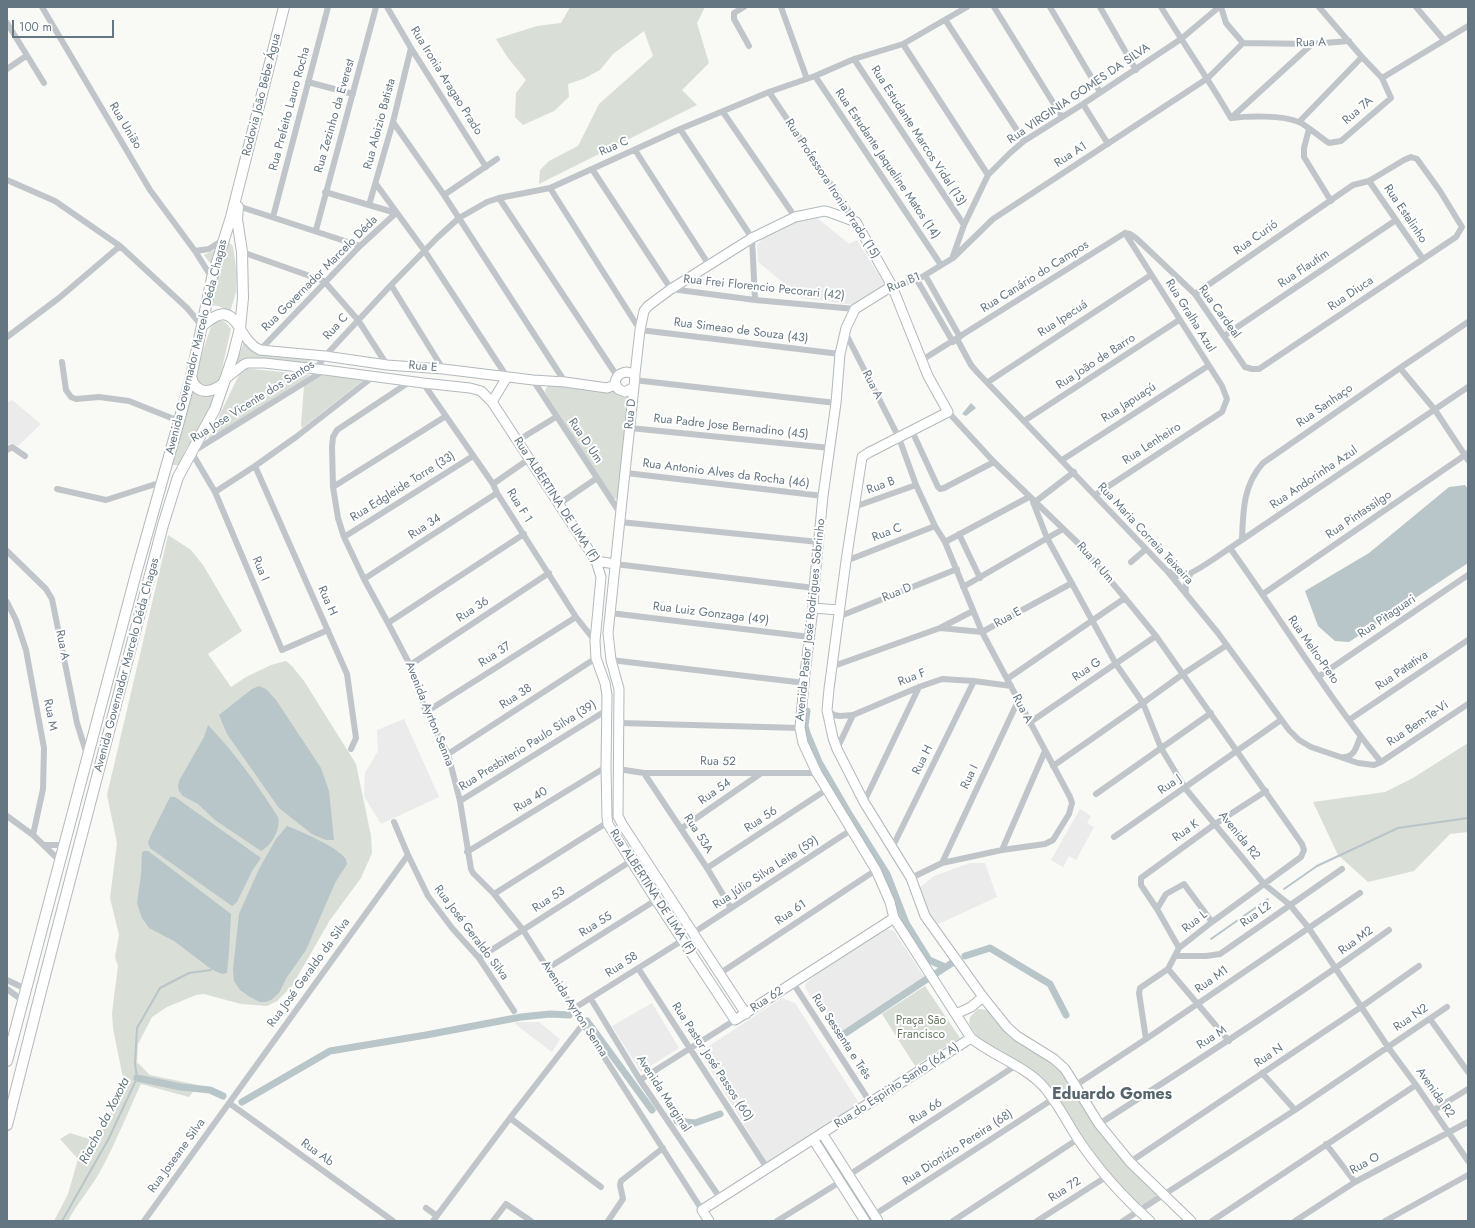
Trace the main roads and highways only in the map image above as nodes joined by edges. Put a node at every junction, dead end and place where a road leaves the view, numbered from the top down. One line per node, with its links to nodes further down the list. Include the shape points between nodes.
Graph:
1 (284, 7): 2 (main road, Rodovia João Bebe Água)
2 (240, 183): 3 (main road, Avenida Governador Marcelo Déda Chagas); 4 (main road, Avenida Governador Marcelo Déda Chagas, via 237,219 242,252)
3 (223, 240): 4 (main road, via 233,237); 5 (main road, Avenida Governador Marcelo Déda Chagas)
4 (242, 275): 6 (main road, Avenida Governador Marcelo Déda Chagas)
5 (202, 326): 6 (main road, via 213,316 222,314 232,317); 7 (main road, Avenida Governador Marcelo Déda Chagas)
6 (240, 328): 8 (main road, Avenida Governador Marcelo Déda Chagas)
7 (191, 377): 8 (main road, via 195,386 208,391); 9 (main road, Avenida Governador Marcelo Déda Chagas)
8 (224, 381): 10 (main road, Avenida Governador Marcelo Déda Chagas, via 212,416 178,477 163,525)
9 (7, 1061)
10 (7, 1125)

